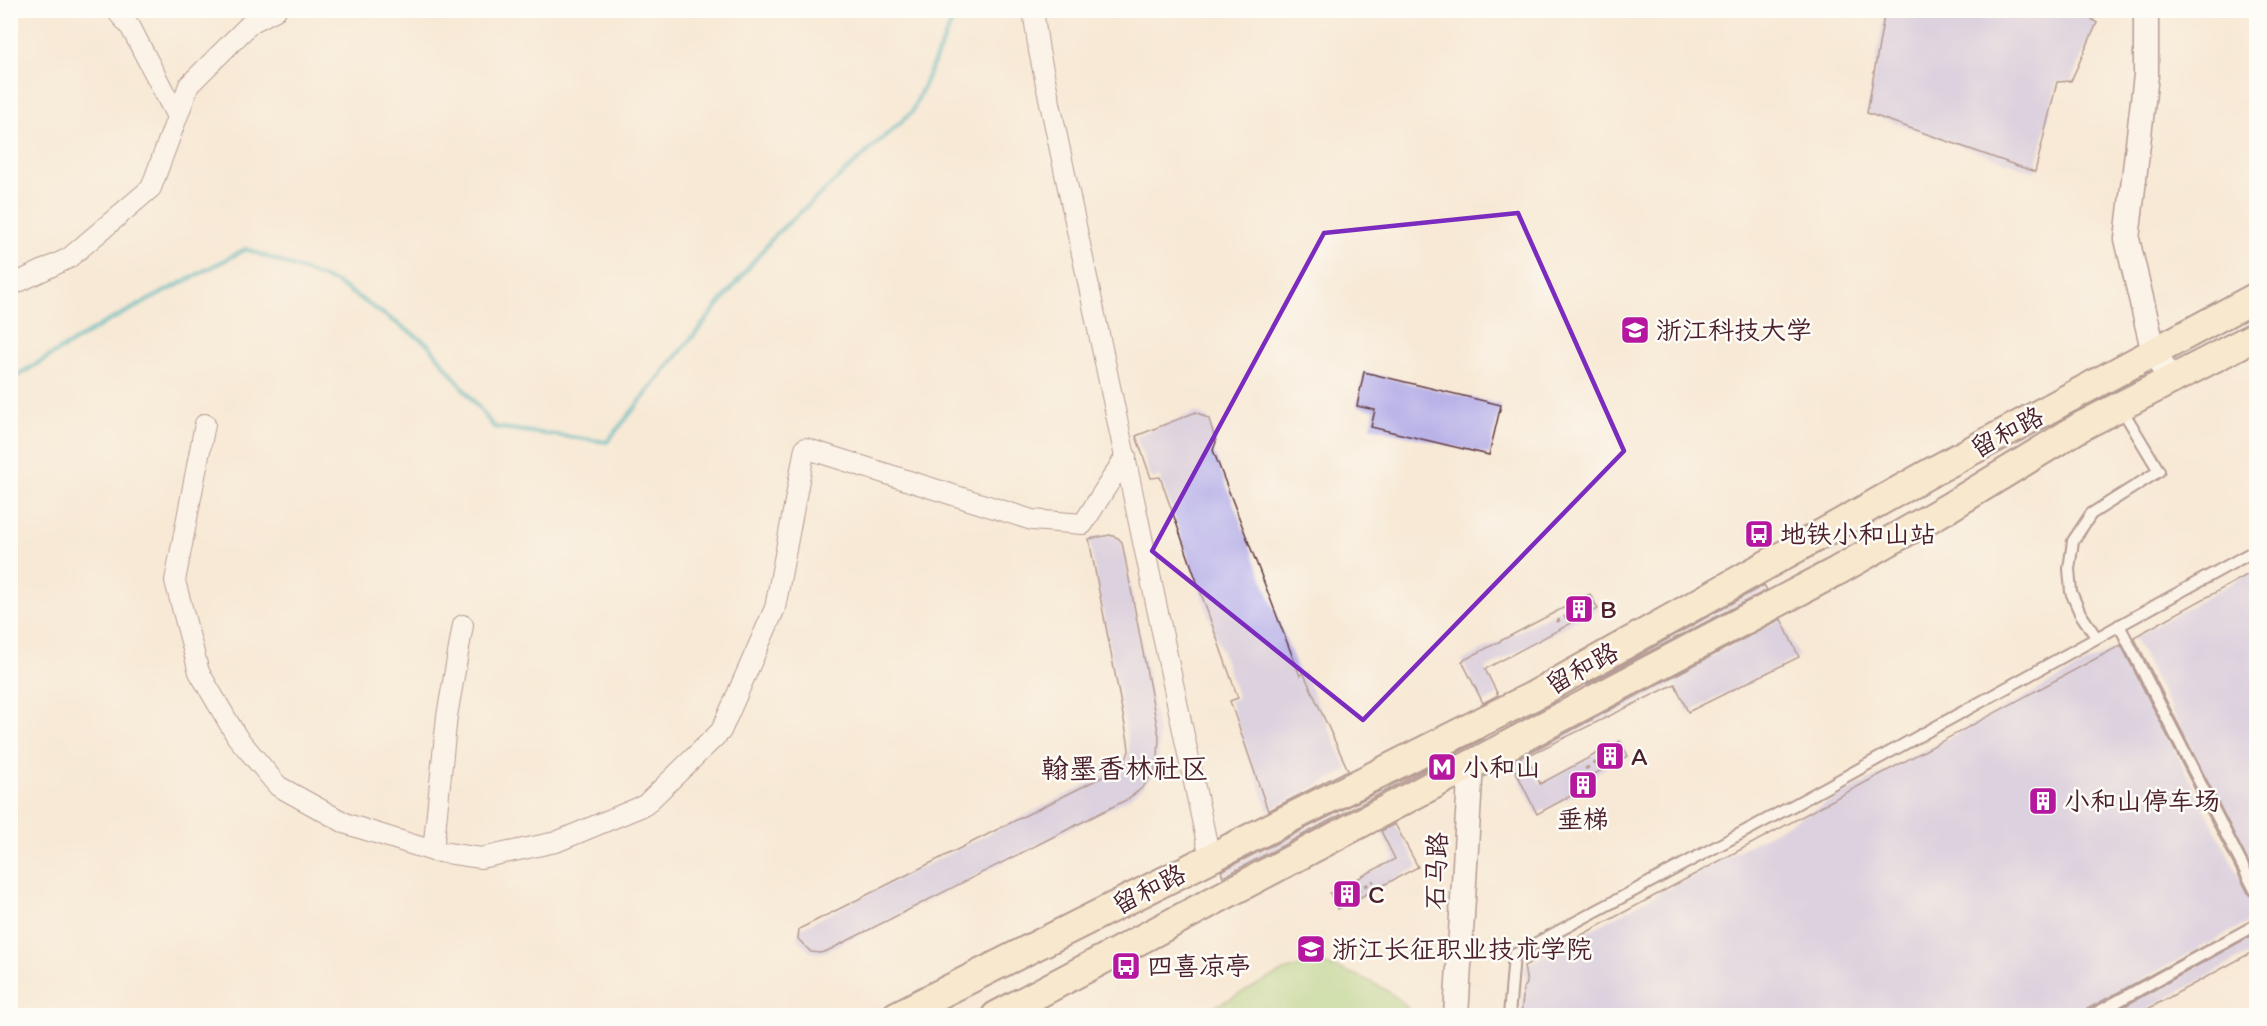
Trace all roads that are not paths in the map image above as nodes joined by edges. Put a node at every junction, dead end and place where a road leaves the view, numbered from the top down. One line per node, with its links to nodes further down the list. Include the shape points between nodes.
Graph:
1 (116, 10): 5 (street, via 131,28)
2 (276, 10): 5 (street, via 251,23 189,85)
3 (1033, 10): 13 (street)
4 (2146, 10): 9 (street, via 2146,75 2127,239)
5 (177, 117): 6 (street, via 151,188 69,258)
6 (10, 286)
7 (2256, 297): 9 (main road, 留和路)
8 (2256, 336): 10 (main road, 留和路)
9 (2154, 353): 10 (street); 20 (main road, 留和路, via 1919,479 1533,696)
10 (2171, 380): 11 (main road, 留和路)
11 (2120, 406): 17 (lane, via 2159,471 2091,514 2073,541 2071,592); 18 (main road, 留和路, via 1837,571)
12 (205, 424): 19 (street, via 175,581 199,672 237,737 278,786 347,824)
13 (1126, 456): 19 (street, via 1083,524 1032,520 805,448 775,608 721,731 645,805 556,842 481,858); 20 (street)
14 (2256, 550): 16 (lane)
15 (463, 625): 19 (street, via 447,716)
16 (2119, 625): 17 (lane); 21 (lane)
17 (2096, 637): 26 (lane, via 1514,955)
18 (1471, 764): 24 (main road, 留和路); 25 (street, 石马路)
19 (432, 851)
20 (1210, 858): 23 (main road, 留和路)
21 (2256, 892)
22 (2256, 925): 27 (lane)
23 (896, 1016)
24 (996, 1016)
25 (1456, 1016)
26 (1509, 1016)
27 (2091, 1016)

